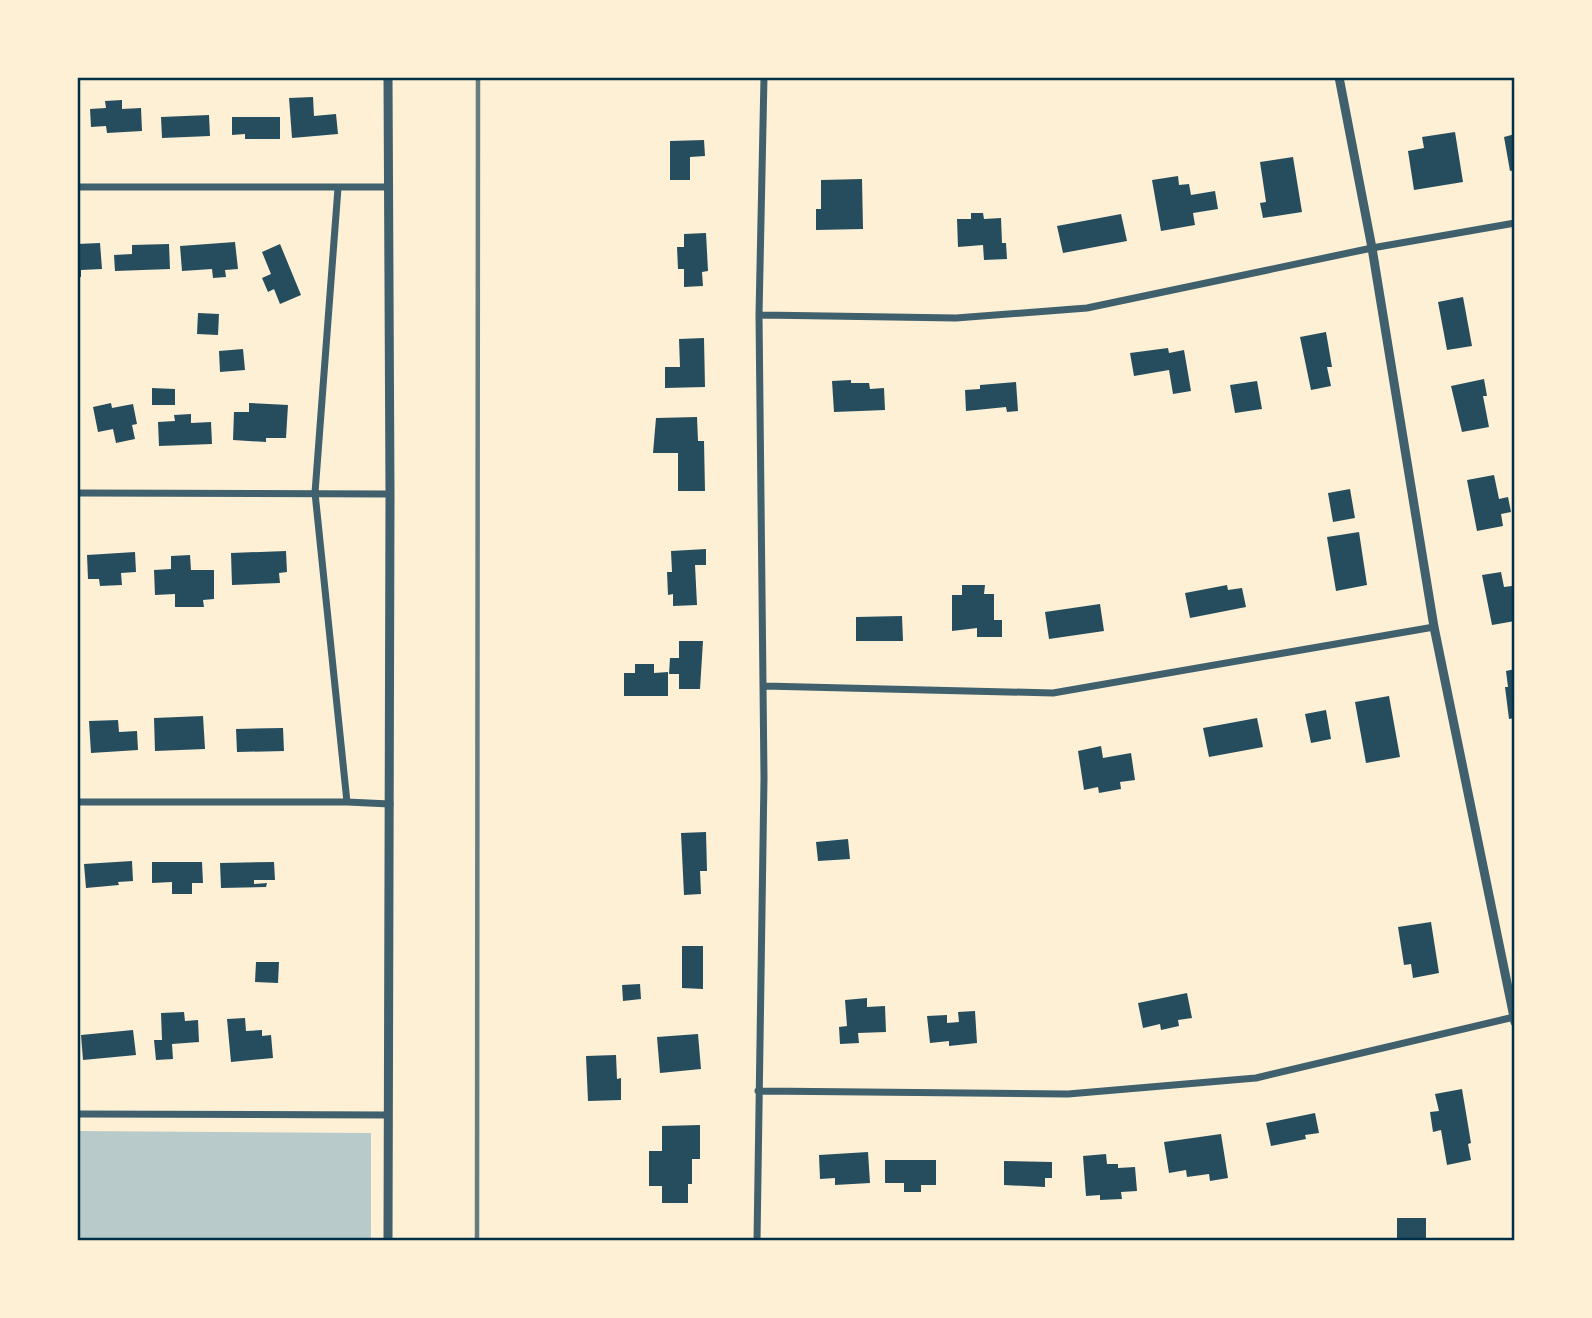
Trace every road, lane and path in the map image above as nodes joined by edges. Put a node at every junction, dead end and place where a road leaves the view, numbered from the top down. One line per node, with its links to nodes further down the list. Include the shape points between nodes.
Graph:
1 (387, 77): 5 (street)
2 (764, 77): 9 (street)
3 (1339, 77): 8 (street)
4 (77, 187): 6 (street)
5 (387, 187): 6 (street); 12 (street)
6 (338, 188): 11 (street)
7 (1515, 223): 8 (street)
8 (1372, 248): 9 (street, via 1087,309 956,318); 13 (street)
9 (759, 314): 14 (street)
10 (77, 493): 11 (street)
11 (315, 493): 12 (street); 16 (street)
12 (390, 494): 17 (street)
13 (1434, 627): 14 (street, via 1053,692); 18 (street)
14 (764, 686): 19 (street)
15 (77, 802): 16 (street)
16 (347, 802): 17 (street)
17 (390, 804): 21 (street)
18 (1515, 1020): 19 (street, via 1256,1078 1068,1094)
19 (758, 1091): 23 (street)
20 (77, 1114): 21 (street)
21 (387, 1115): 22 (street)
22 (388, 1241)
23 (757, 1241)

